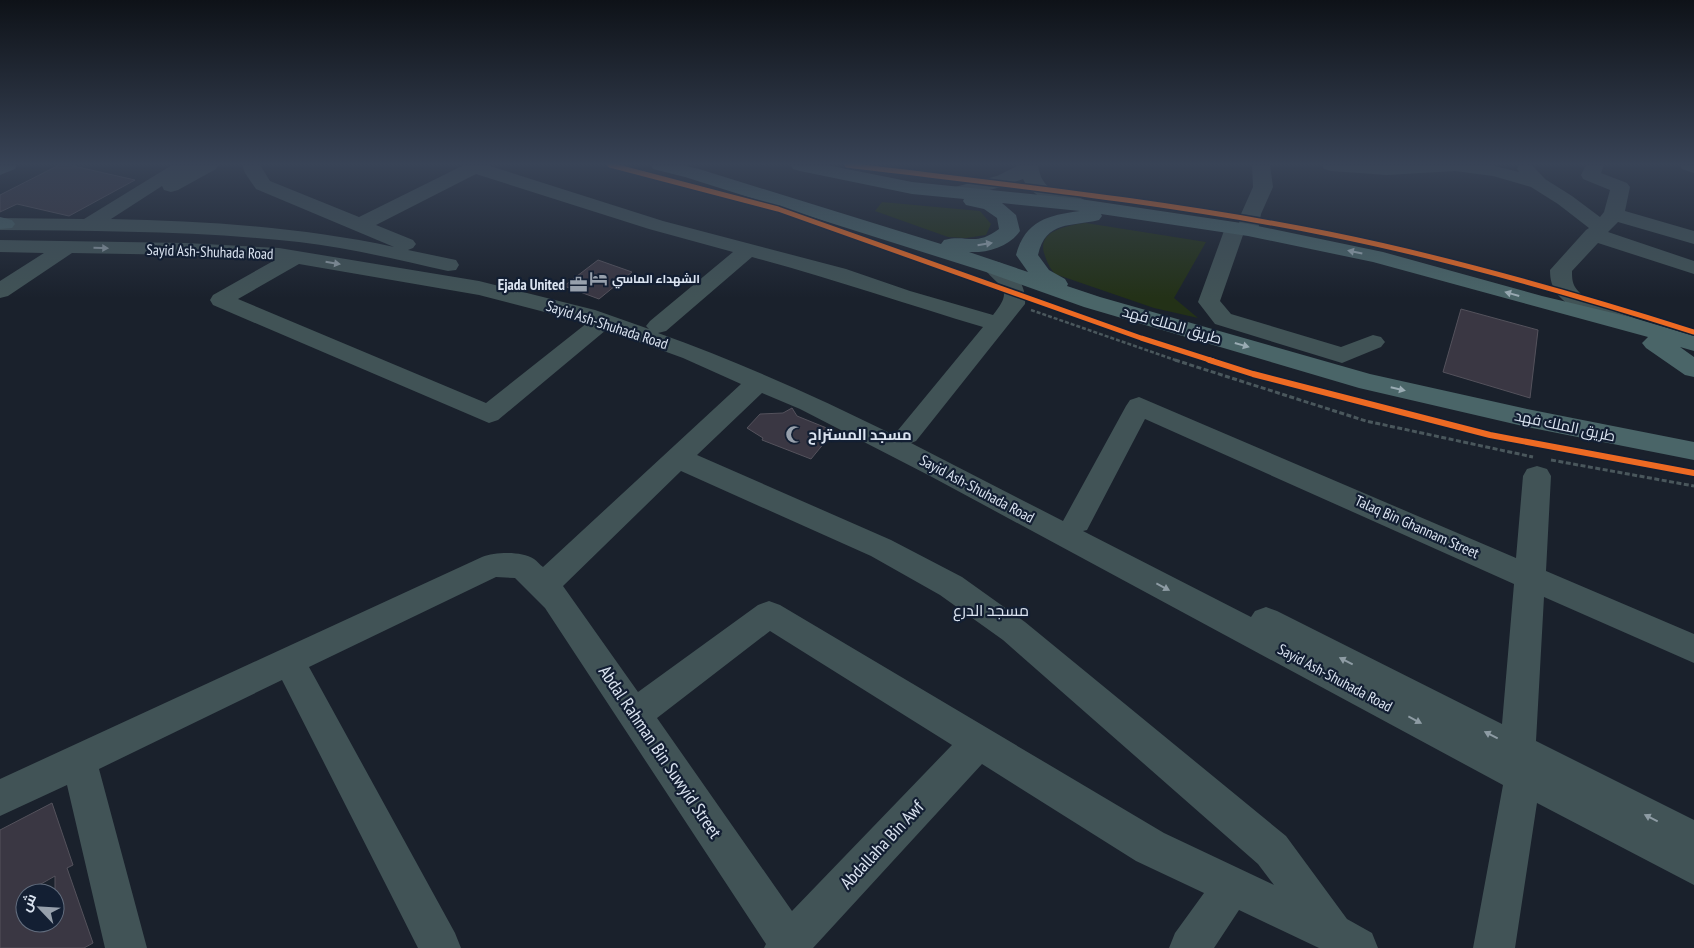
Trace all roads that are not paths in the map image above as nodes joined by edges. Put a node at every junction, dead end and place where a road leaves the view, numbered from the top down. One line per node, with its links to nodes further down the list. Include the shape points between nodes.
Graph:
1 (113, 209): 13 (street)
2 (138, 209): 16 (street)
3 (322, 209): 14 (street)
4 (391, 209): 14 (street)
5 (608, 209): 22 (street)
6 (809, 209): 19 (main road, طريق الملك فهد)
7 (998, 209): 19 (main road, one-way to 7, via 954,245 984,246 995,243 1010,232 1006,215)
8 (1109, 209): 12 (main road)
9 (1253, 209): 17 (street)
10 (1579, 209): 15 (street)
11 (1609, 209): 15 (street)
12 (1148, 215): 17 (main road); 30 (main road, via 1075,217 1053,222 1037,232 1028,244 1027,255 1041,275)
13 (88, 225): 16 (street, Sayid Ash-Shuhada Road); 18 (street, Sayid Ash-Shuhada Road)
14 (360, 225): 26 (street)
15 (1602, 225): 20 (street); 25 (street); 32 (street, via 1561,270 1562,285 1568,294 1585,305)
16 (118, 226): 26 (street, Sayid Ash-Shuhada Road, via 209,228 300,237)
17 (1242, 229): 29 (main road, one-way to 17, via 1376,256); 35 (street, via 1209,302 1223,319 1342,354)
18 (1, 230): 21 (street, Sayid Ash-Shuhada Road)
19 (885, 233): 24 (main road, طريق الملك فهد)
20 (1694, 238)
21 (55, 247): 23 (street, Sayid Ash-Shuhada Road, one-way to 23, via 195,250); 27 (street); 28 (street)
22 (748, 250): 33 (street, via 838,274); 34 (street)
23 (296, 257): 31 (street, Sayid Ash-Shuhada Road, one-way to 31, via 478,288); 31 (street, via 221,300 489,414)
24 (994, 267): 30 (main road, طريق الملك فهد); 33 (street, via 1013,284 1016,292 1014,304)
25 (1694, 268)
26 (465, 269): 34 (street, Sayid Ash-Shuhada Road, via 598,305)
27 (0, 275)
28 (0, 291)
29 (1536, 301): 32 (main road); 37 (main road, via 1644,338)
30 (1092, 302): 39 (main road, طريق الملك فهد, one-way to 39, via 1368,382)
31 (603, 321): 38 (street, Sayid Ash-Shuhada Road)
32 (1626, 323): 36 (main road)
33 (997, 324): 41 (street)
34 (658, 326): 41 (street, Sayid Ash-Shuhada Road, via 824,393)
35 (1373, 342)
36 (1694, 344)
37 (1694, 369)
38 (758, 382): 43 (street); 53 (street, Sayid Ash-Shuhada Road, one-way to 53, via 808,403)
39 (1527, 418): 40 (main road, via 1673,439); 42 (main road, طريق الملك فهد)
40 (1694, 432)
41 (907, 435): 45 (street, Sayid Ash-Shuhada Road)
42 (1694, 451)
43 (678, 458): 46 (street); 58 (street, via 881,548 951,586 1014,631 1272,850)
44 (1539, 464): 47 (street)
45 (1076, 522): 47 (street, Talaq Bin Ghannam Street, via 1139,406); 53 (street, Sayid Ash-Shuhada Road, one-way to 45)
46 (533, 577): 49 (street, via 493,565); 50 (street, Abdal Rahman Bin Suwyid Street, via 556,599)
47 (1530, 577): 48 (street, Talaq Bin Ghannam Street); 53 (street)
48 (1694, 648)
49 (289, 662): 52 (street); 61 (street)
50 (635, 714): 51 (street, via 769,614); 59 (street, Abdal Rahman Bin Suwyid Street)
51 (979, 742): 57 (street, via 1150,847); 59 (street, Abdallaha Bin Awf)
52 (79, 761): 54 (street); 60 (street)
53 (1520, 763): 55 (street, Sayid Ash-Shuhada Road, one-way to 53); 56 (street, Sayid Ash-Shuhada Road); 63 (street)
54 (0, 798)
55 (1694, 840)
56 (1694, 866)
57 (1232, 886): 58 (street); 62 (street)
58 (1345, 941)
59 (787, 945)
60 (126, 948)
61 (440, 948)
62 (1190, 948)
63 (1494, 948)

